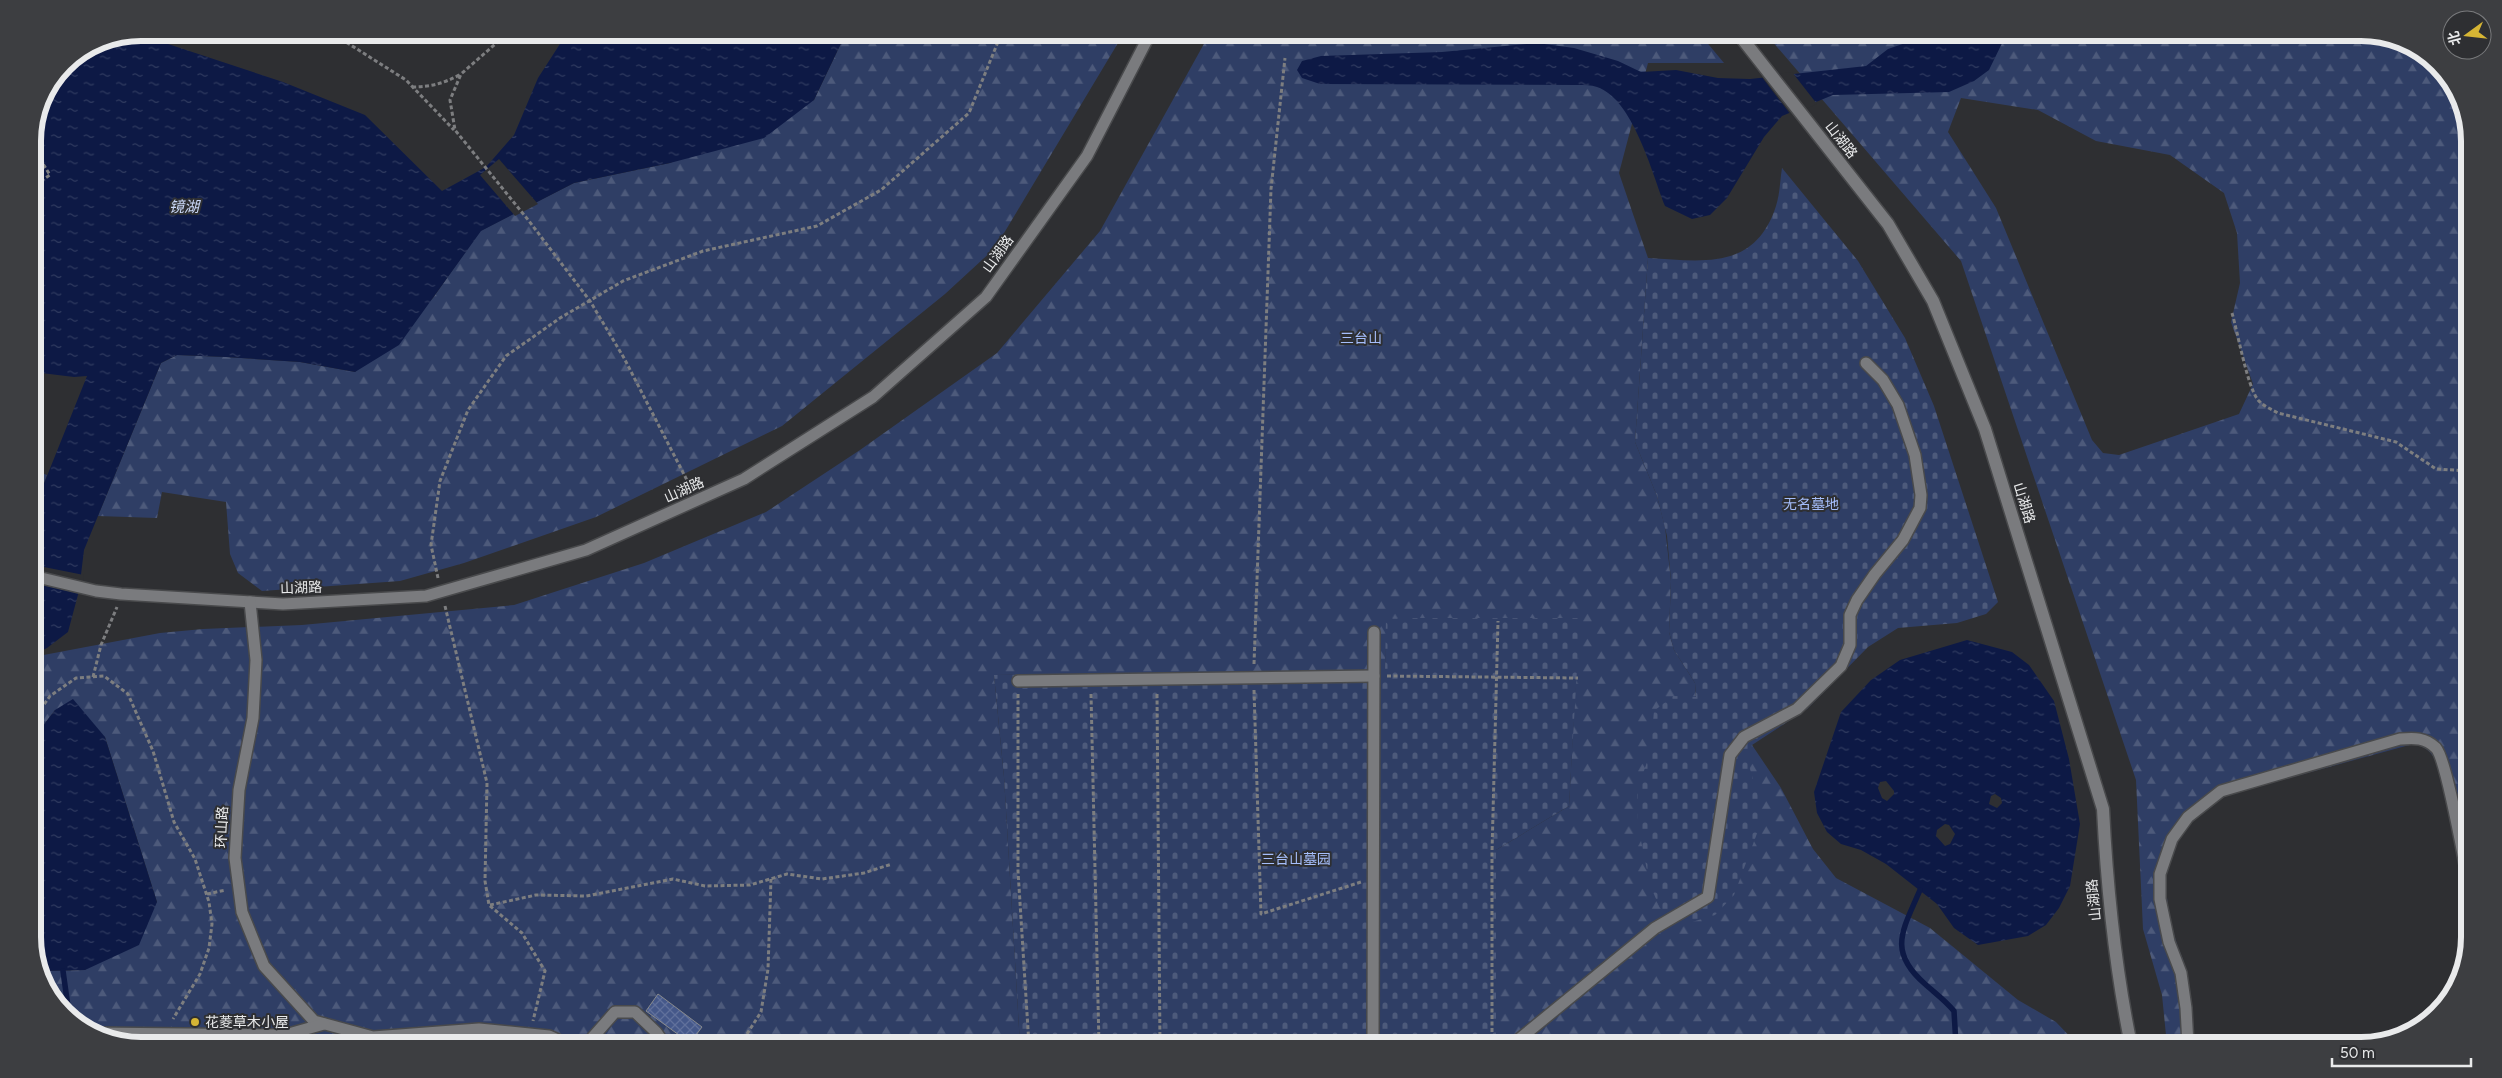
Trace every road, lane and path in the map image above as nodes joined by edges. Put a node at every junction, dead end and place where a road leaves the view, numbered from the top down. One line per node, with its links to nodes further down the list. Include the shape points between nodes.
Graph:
1 (344, 41): 8 (path)
2 (498, 41): 7 (path)
3 (998, 41): 12 (path, via 969,113 881,190 816,226 703,251 623,281)
4 (1146, 41): 16 (lane, 山湖路, via 1088,156 986,297 873,397 744,480)
5 (1743, 41): 53 (street, 山湖路, via 1888,224 1933,301 1985,429 2103,809 2118,982)
6 (1285, 58): 26 (path, via 1271,189)
7 (461, 74): 8 (path, via 445,83); 9 (path, via 450,100)
8 (412, 87): 9 (path)
9 (455, 130): 12 (path)
10 (41, 161): 11 (path, via 50,175)
11 (41, 181)
12 (590, 301): 16 (path, via 624,358); 18 (path, via 506,356 468,410 440,481 431,545)
13 (2232, 313): 15 (path, via 2252,386 2266,407 2278,413 2396,442 2436,468)
14 (1866, 363): 52 (lane, via 1883,380 1898,405 1915,456 1921,494 1920,508 1904,540 1875,574 1850,615 1847,655 1841,666 1797,709 1744,737 1730,755 1708,896 1656,928)
15 (2461, 470)
16 (698, 500): 18 (lane, 山湖路, via 586,550)
17 (41, 578): 19 (lane, 山湖路)
18 (441, 591): 20 (lane, 山湖路, via 426,596 283,604); 38 (path, via 487,783 485,881)
19 (121, 594): 20 (lane, 山湖路); 24 (path, via 101,645)
20 (250, 602): 36 (lane, 环山路, via 256,660 253,718 239,790 235,858)
21 (1498, 621): 27 (path)
22 (1374, 632): 23 (lane)
23 (1374, 676): 26 (lane); 27 (path); 34 (lane)
24 (93, 677): 31 (path, via 76,678 50,696); 37 (path, via 104,676 128,694 153,751 174,822 195,859)
25 (1157, 678): 26 (lane); 29 (lane); 49 (path)
26 (1254, 678): 34 (path, via 1261,914)
27 (1497, 678): 28 (path); 51 (path, via 1492,852)
28 (1578, 678)
29 (1090, 679): 30 (lane); 48 (path)
30 (1018, 681): 47 (path, via 1018,871)
31 (41, 709)
32 (2461, 843): 54 (lane, via 2447,778 2436,748 2420,738 2400,739 2221,791 2188,817 2172,839 2160,874 2160,899 2169,942 2181,972)
33 (892, 864): 35 (path, via 864,873 822,879 787,874)
34 (1374, 878): 50 (lane)
35 (771, 879): 38 (path, via 750,885 705,886 673,878 586,896 536,894); 46 (path, via 768,969 761,1012)
36 (237, 887): 37 (path); 39 (lane, 环山路, via 242,912 264,966 314,1021)
37 (207, 894): 41 (path, via 212,924 209,948 200,974)
38 (489, 905): 42 (path, via 522,933 545,971)
39 (324, 1024): 41 (lane, via 285,1035); 42 (lane, 环山路, via 373,1037 479,1029)
40 (116, 1033): 41 (lane)
41 (165, 1034)
42 (530, 1034): 43 (lane, 环山路)
43 (551, 1037)
44 (594, 1037): 45 (lane, via 615,1012 635,1012)
45 (659, 1037)
46 (746, 1037)
47 (1028, 1037)
48 (1099, 1037)
49 (1160, 1037)
50 (1373, 1037)
51 (1492, 1037)
52 (1523, 1037)
53 (2129, 1037)
54 (2188, 1037)

